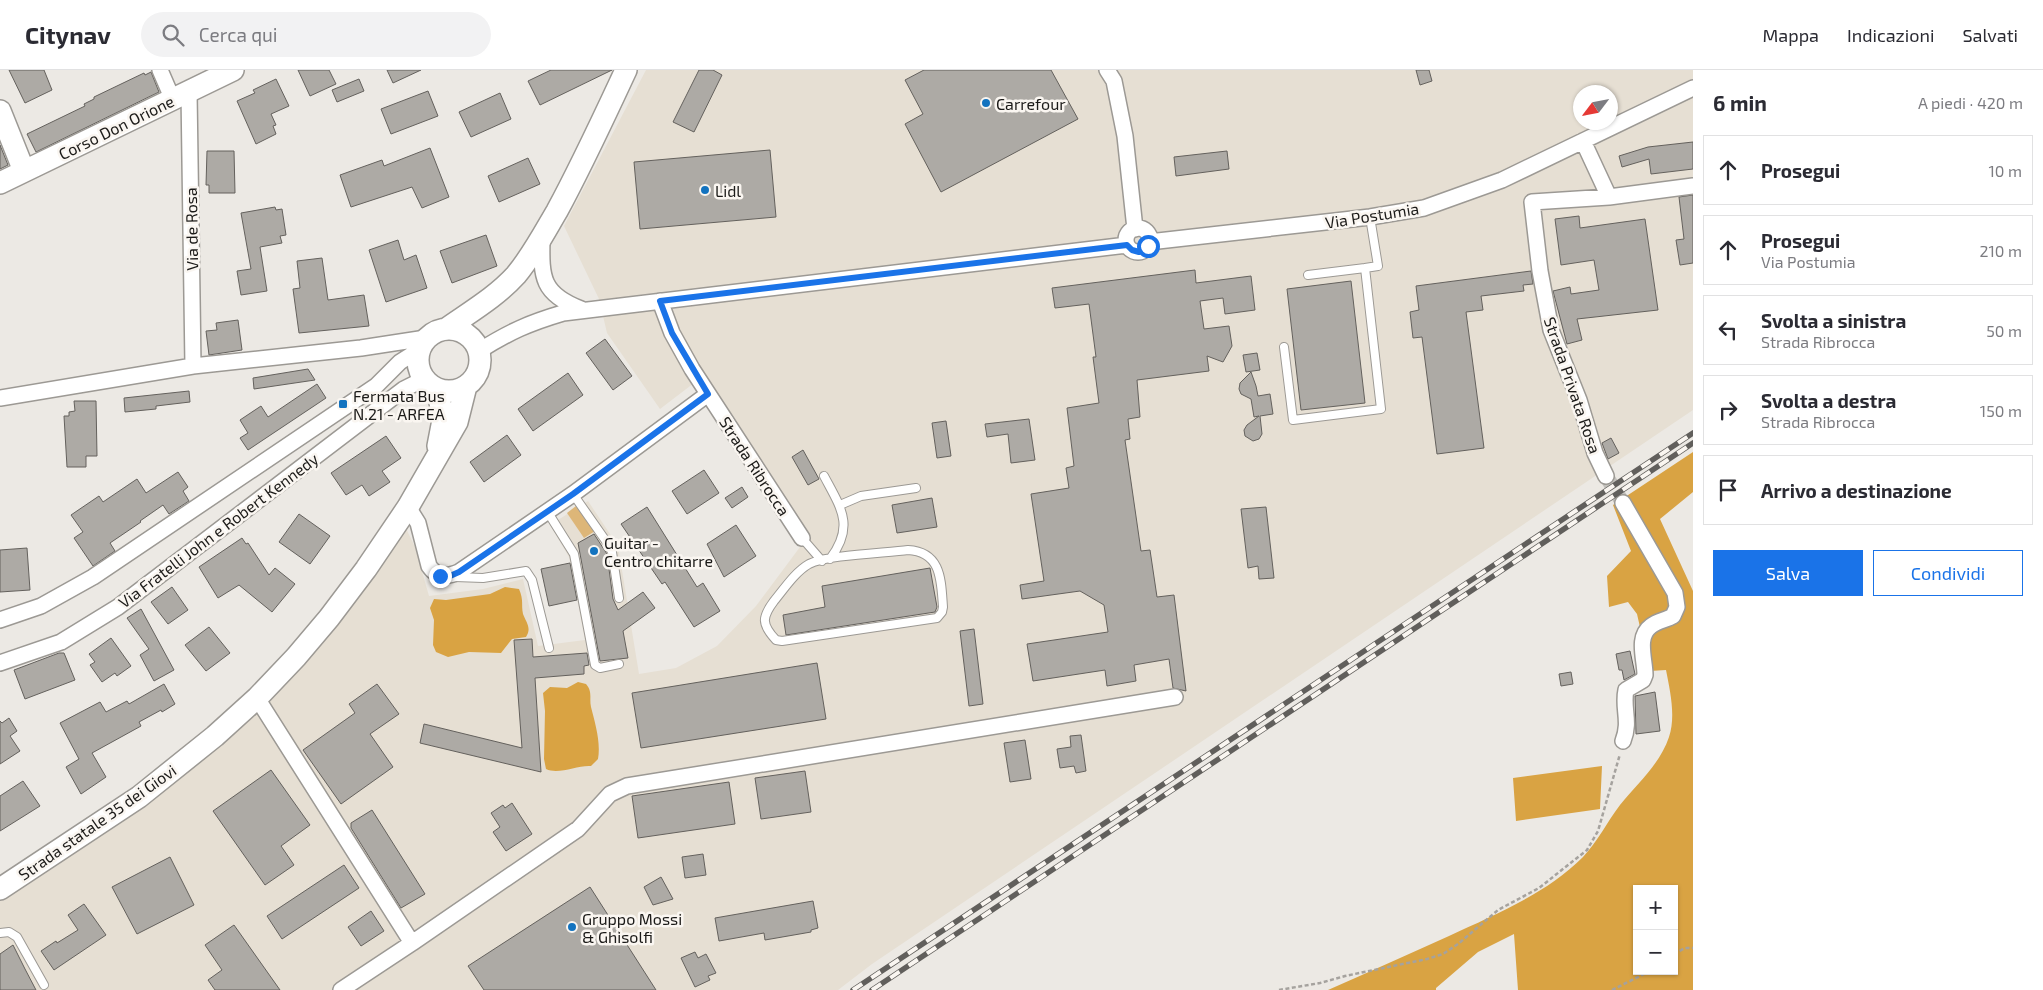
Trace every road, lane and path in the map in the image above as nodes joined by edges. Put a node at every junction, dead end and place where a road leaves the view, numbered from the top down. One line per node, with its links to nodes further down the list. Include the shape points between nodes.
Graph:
1 (160, 70): 6 (street)
2 (232, 70): 6 (main road, Corso Don Orione)
3 (626, 70): 15 (main road, via 582,164)
4 (1107, 70): 14 (street, via 1114,82 1125,136)
5 (1693, 88): 8 (street, Via Postumia)
6 (181, 96): 9 (main road, Corso Don Orione); 29 (street, Via de Rosa)
7 (0, 111): 9 (main road)
8 (1583, 141): 12 (street); 13 (street, Via Postumia, via 1502,180 1424,208)
9 (24, 171): 10 (main road, Corso Don Orione)
10 (0, 183)
11 (1693, 186): 12 (street)
12 (1609, 197): 36 (street, Strada Privata Rosa, via 1532,202 1551,330)
13 (1370, 217): 16 (street, Via Postumia); 18 (lane, via 1378,266)
14 (1135, 229): 16 (street, via 1146,232); 17 (street, via 1127,235)
15 (542, 238): 20 (main road, via 515,276); 22 (street, via 541,262 545,281 563,302)
16 (1149, 242): 17 (street, via 1146,249 1139,252)
17 (1127, 245): 21 (street)
18 (1365, 268): 19 (lane); 27 (lane, via 1381,409 1294,420)
19 (1308, 275)
20 (495, 295): 23 (main road); 26 (main road, via 481,324)
21 (660, 301): 22 (street); 32 (street, Strada Ribrocca, via 672,333)
22 (582, 310): 26 (street, via 526,324)
23 (446, 329): 24 (main road, via 432,334); 26 (main road, via 466,334)
24 (422, 344): 25 (street); 28 (street, Via Fratelli John e Robert Kennedy); 30 (main road, via 418,368)
25 (374, 346): 28 (street, via 395,351); 29 (street)
26 (477, 347): 31 (main road, via 478,371)
27 (1284, 347)
28 (400, 362): 48 (street, Via Fratelli John e Robert Kennedy, via 376,386 92,577 40,606)
29 (193, 366): 33 (street)
30 (433, 386): 31 (main road, via 448,391); 34 (main road, Strada statale 35 dei Giovi, via 443,420); 50 (street, Via Fratelli John e Robert Kennedy, via 414,384 404,389 118,607 61,642)
31 (466, 386): 34 (main road, Strada statale 35 dei Giovi, via 457,422)
32 (708, 394): 38 (street); 43 (street, Strada Ribrocca)
33 (0, 398)
34 (437, 454): 41 (main road, Strada statale 35 dei Giovi)
35 (824, 476): 40 (lane)
36 (1606, 476)
37 (916, 488): 40 (lane, via 861,496)
38 (573, 494): 42 (street); 47 (lane, via 612,552)
39 (1623, 503): 54 (street, via 1670,584 1677,607 1673,616 1651,625 1644,632 1645,675 1643,680 1626,690 1628,724)
40 (840, 505): 44 (lane, via 845,523 839,546)
41 (408, 507): 46 (street, via 418,523 429,566 440,576); 53 (main road, Strada statale 35 dei Giovi, via 329,618)
42 (547, 511): 46 (street); 51 (lane, via 574,554 595,664 600,668)
43 (802, 538): 45 (lane)
44 (830, 559): 45 (lane); 45 (lane, via 919,551 937,566 942,588 942,612 929,620 776,640 764,622 765,613 790,581 809,564)
45 (822, 561)
46 (450, 576): 49 (lane, via 483,578 526,571 532,580)
47 (620, 598)
48 (0, 620)
49 (549, 648)
50 (0, 663)
51 (620, 664)
52 (1175, 697): 57 (street, via 627,786 610,794 578,829)
53 (257, 698): 55 (main road, Strada statale 35 dei Giovi, via 139,797); 57 (street)
54 (1623, 741): 63 (path, via 1596,838 1574,861 1539,888 1498,910 1443,954 1320,984)
55 (0, 889)
56 (0, 933): 61 (lane, via 9,932 17,937)
57 (412, 943): 62 (street)
58 (1693, 948): 59 (path)
59 (1678, 952)
60 (1642, 975): 64 (path)
61 (44, 986)
62 (341, 990)
63 (1279, 990)
64 (1612, 990)

